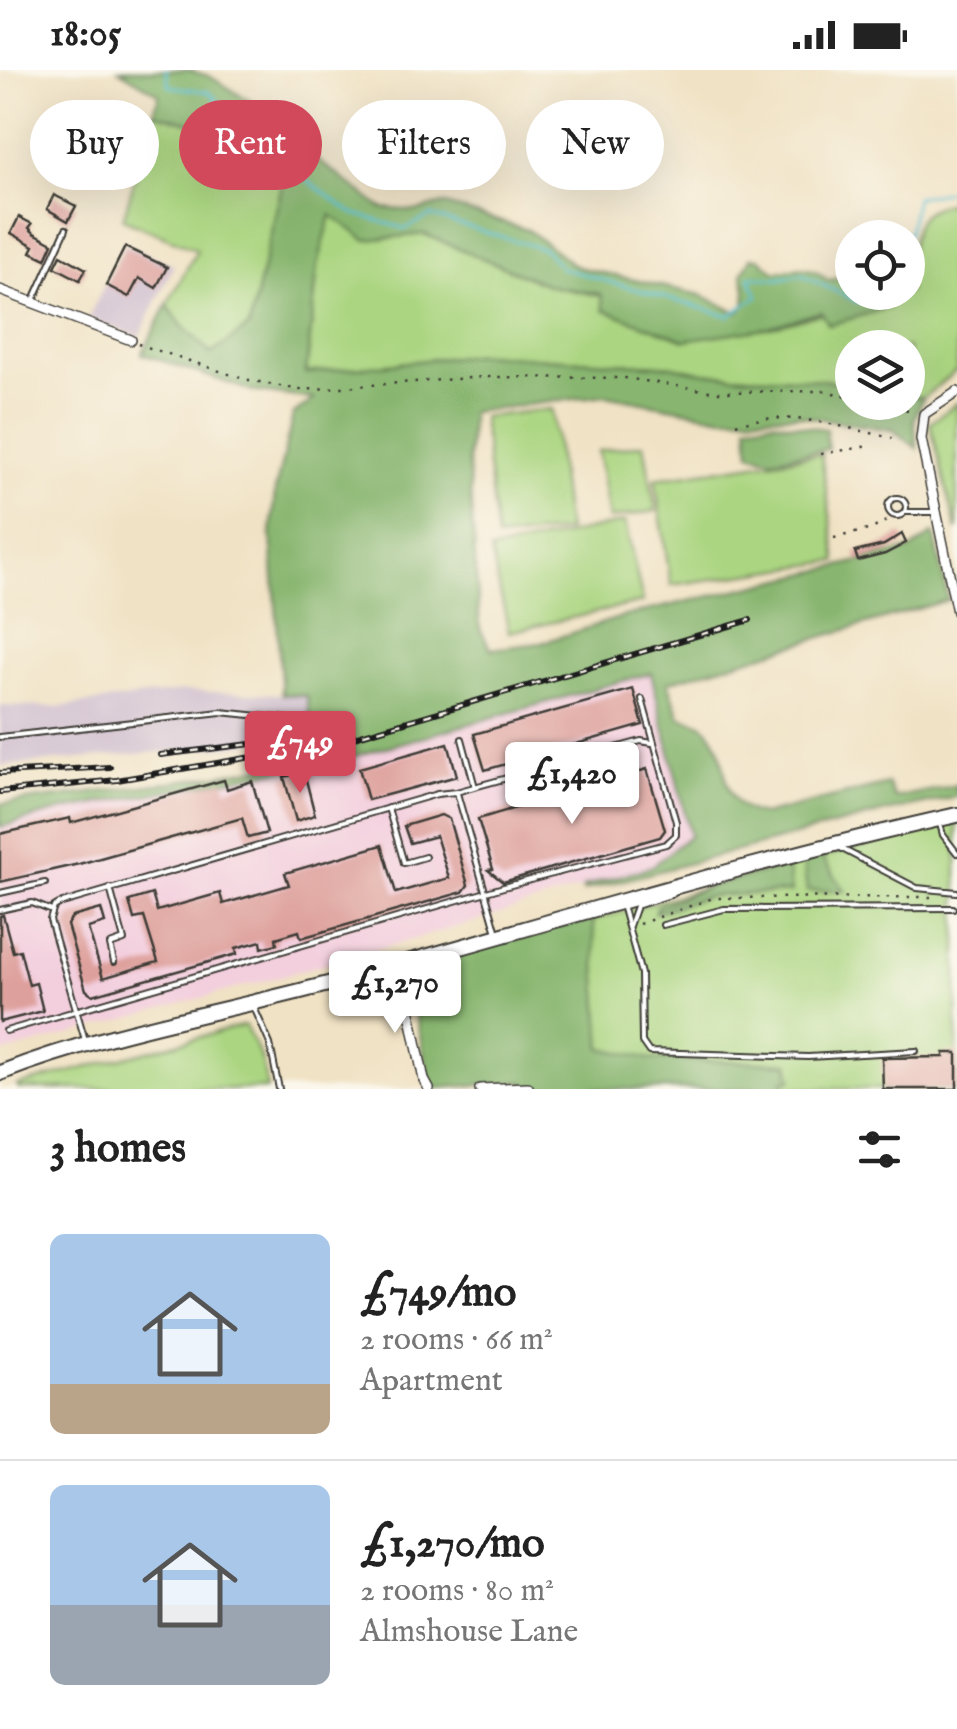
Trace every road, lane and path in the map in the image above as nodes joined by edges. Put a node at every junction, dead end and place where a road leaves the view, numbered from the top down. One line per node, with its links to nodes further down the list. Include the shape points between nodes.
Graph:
1 (66, 230): 3 (lane)
2 (0, 290): 3 (street)
3 (33, 302): 4 (street)
4 (131, 340): 6 (path, via 244,379 300,390 484,377 626,378 716,392)
5 (957, 392): 7 (street)
6 (835, 394)
7 (925, 413)
8 (923, 420): 14 (street, via 920,439)
9 (736, 424): 10 (path, via 786,418)
10 (892, 438)
11 (868, 446): 12 (path)
12 (821, 454)
13 (905, 512): 14 (lane); 15 (lane); 15 (lane, via 905,503 895,498 888,507)
14 (936, 512): 17 (street)
15 (894, 516): 16 (path, via 872,530)
16 (834, 538)
17 (957, 612)
18 (642, 699): 22 (lane)
19 (288, 719): 20 (lane, via 222,712)
20 (0, 737)
21 (462, 738): 23 (lane)
22 (652, 743): 23 (lane); 36 (lane, via 676,822 672,840)
23 (475, 787): 24 (lane)
24 (456, 792): 25 (lane); 36 (lane)
25 (388, 808): 30 (lane, via 404,863); 33 (lane)
26 (957, 815): 27 (highway)
27 (939, 819): 28 (highway); 29 (lane)
28 (835, 845): 31 (highway); 34 (lane, via 917,888)
29 (957, 853)
30 (425, 856)
31 (709, 877): 37 (highway); 42 (lane, via 636,906)
32 (45, 883): 35 (lane)
33 (110, 888): 40 (lane); 44 (lane, via 124,940 110,945)
34 (957, 892)
35 (0, 893)
36 (484, 894): 43 (lane); 49 (lane)
37 (621, 900): 42 (lane); 43 (highway)
38 (952, 908): 41 (lane, via 724,909)
39 (0, 910): 40 (lane, via 32,903)
40 (52, 911): 49 (lane)
41 (663, 924)
42 (628, 928): 54 (lane, via 641,974 642,1042 648,1052)
43 (498, 937): 45 (highway)
44 (114, 962)
45 (400, 964): 46 (highway); 58 (street)
46 (370, 972): 47 (lane); 48 (highway)
47 (376, 1000)
48 (253, 1005): 51 (highway); 57 (lane)
49 (76, 1011): 50 (lane); 51 (lane)
50 (6, 1031)
51 (86, 1044): 55 (highway)
52 (916, 1051): 54 (lane)
53 (705, 1052): 54 (lane)
54 (694, 1055)
55 (0, 1072)
56 (528, 1087): 59 (street)
57 (279, 1089)
58 (428, 1089)
59 (482, 1089)

